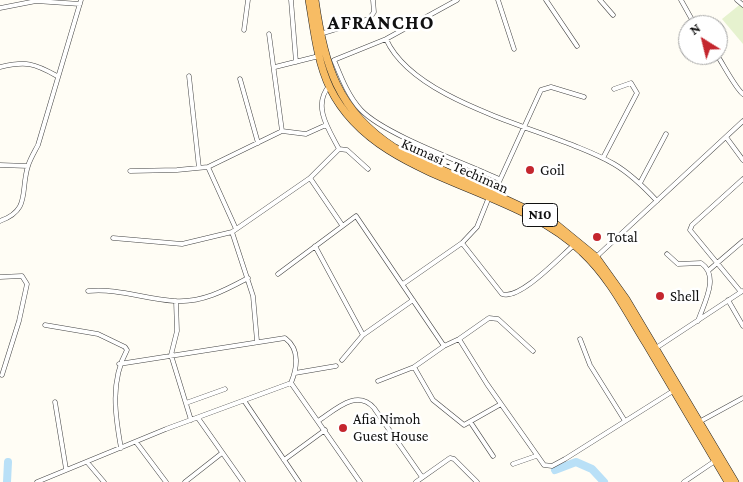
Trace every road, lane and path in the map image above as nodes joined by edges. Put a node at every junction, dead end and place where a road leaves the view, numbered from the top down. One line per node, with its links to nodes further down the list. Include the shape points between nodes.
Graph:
1 (248, 0): 17 (street)
2 (291, 0): 25 (street)
3 (308, 0): 23 (highway, Kumasi - Techiman / N10)
4 (314, 0): 19 (highway, N10)
5 (373, 0): 19 (street, via 374,12 369,19)
6 (457, 0): 20 (street)
7 (498, 0): 22 (street)
8 (546, 0): 21 (street)
9 (600, 0): 15 (street)
10 (681, 0): 16 (street)
11 (738, 0): 13 (street)
12 (80, 2): 14 (street, via 36,1); 29 (street)
13 (743, 5)
14 (0, 8)
15 (613, 15)
16 (689, 15)
17 (244, 30)
18 (269, 34): 27 (street)
19 (320, 34): 24 (highway, N10)
20 (386, 39): 24 (street); 38 (street, via 397,60 408,71 485,113)
21 (577, 46)
22 (514, 49)
23 (319, 56): 25 (street); 32 (highway, Kumasi - Techiman / N10)
24 (330, 61): 53 (street, via 350,95 370,117); 56 (highway, N10, via 340,94 375,135 394,148)
25 (296, 62): 27 (street)
26 (723, 65): 34 (street)
27 (275, 67): 39 (street)
28 (0, 68): 29 (street, via 21,63 36,64)
29 (57, 76): 47 (street, via 38,144)
30 (189, 76): 49 (street)
31 (240, 79): 42 (street)
32 (329, 86): 37 (street, via 321,100); 56 (highway, Kumasi - Techiman / N10, via 350,118 379,146)
33 (614, 89): 44 (street, via 631,83 637,93)
34 (743, 94)
35 (584, 97): 38 (street, via 547,86 538,94)
36 (743, 121): 41 (street)
37 (326, 125): 39 (street, via 306,134); 43 (street)
38 (524, 128): 44 (street); 53 (street)
39 (282, 132): 42 (street)
40 (666, 134): 55 (street)
41 (726, 138): 45 (street); 57 (street)
42 (258, 143): 48 (street)
43 (340, 149): 50 (street, via 347,150); 52 (street)
44 (603, 158): 55 (street)
45 (743, 160)
46 (0, 165): 47 (street)
47 (28, 166): 58 (street, via 21,206 10,217)
48 (208, 167): 49 (street); 60 (street)
49 (199, 168): 51 (street)
50 (368, 170)
51 (130, 171)
52 (310, 178): 59 (street); 60 (street)
53 (499, 179): 56 (street)
54 (743, 179): 68 (street, via 691,228)
55 (640, 184): 57 (street)
56 (491, 195): 63 (street, via 477,227); 64 (highway, Kumasi - Techiman / N10, via 535,218); 67 (highway, N10, via 552,221)
57 (657, 201): 67 (street)
58 (0, 221)
59 (342, 225): 65 (street); 73 (street, via 357,216)
60 (234, 231): 61 (street, via 182,244); 72 (street)
61 (113, 238)
62 (743, 241): 68 (street)
63 (462, 243): 64 (street, via 502,294 509,296 522,290); 73 (street)
64 (574, 244): 67 (highway, Kumasi - Techiman / N10)
65 (315, 246): 70 (street); 82 (street)
66 (667, 254): 69 (street, via 678,264 701,263)
67 (594, 259): 87 (highway, N10, via 623,293); 99 (highway, Kumasi - Techiman / N10)
68 (718, 263): 69 (street); 75 (street)
69 (709, 270): 79 (street, via 711,281)
70 (278, 274)
71 (0, 277): 95 (street, via 22,276 27,284)
72 (248, 278): 78 (street, via 212,296); 85 (street)
73 (403, 284): 76 (street)
74 (88, 290): 78 (street, via 108,289)
75 (742, 291): 77 (street)
76 (413, 300): 82 (street); 86 (street)
77 (728, 300): 79 (street); 81 (street)
78 (176, 301): 89 (street, via 177,331)
79 (698, 320): 87 (street)
80 (45, 325): 91 (street, via 98,334 122,344 126,350)
81 (743, 326)
82 (363, 335): 90 (street)
83 (580, 339): 108 (street, via 590,365)
84 (459, 340): 86 (street); 88 (street, via 484,320 493,317); 104 (street)
85 (258, 341): 89 (street); 94 (street, via 288,340 297,360)
86 (444, 346): 93 (street)
87 (656, 348): 109 (highway, N10)
88 (533, 351)
89 (171, 354): 91 (street); 103 (street)
90 (342, 360)
91 (119, 364): 113 (street, via 116,422)
92 (336, 366): 94 (street)
93 (414, 367): 96 (street); 110 (street, via 433,400 464,425)
94 (295, 373): 97 (street)
95 (2, 375)
96 (378, 381)
97 (291, 383): 102 (street); 107 (street)
98 (225, 389): 103 (street)
99 (674, 390): 108 (street); 118 (highway, Kumasi - Techiman / N10)
100 (743, 398): 109 (street)
101 (55, 402): 121 (street)
102 (245, 402): 105 (street); 117 (street)
103 (186, 403): 106 (street)
104 (500, 404): 110 (street); 116 (street)
105 (198, 418): 106 (street); 114 (street)
106 (191, 420): 112 (street)
107 (318, 421): 111 (street); 122 (street, via 353,400 367,401)
108 (625, 421): 116 (street, via 552,466 544,465)
109 (699, 422): 134 (highway, N10)
110 (471, 423): 115 (street)
111 (325, 430): 117 (street); 129 (street)
112 (136, 442): 113 (street); 125 (street)
113 (121, 448): 119 (street)
114 (222, 452): 126 (street); 127 (street)
115 (493, 456)
116 (536, 456): 120 (street)
117 (284, 460): 128 (street)
118 (715, 460): 132 (street); 133 (highway, Kumasi - Techiman / N10)
119 (88, 462): 121 (street); 124 (street)
120 (513, 464)
121 (66, 469): 123 (street)
122 (422, 477): 130 (street); 131 (street, via 447,458 452,458)
123 (37, 482)
124 (104, 482)
125 (166, 482)
126 (185, 482)
127 (243, 482)
128 (299, 482)
129 (360, 482)
130 (416, 482)
131 (477, 482)
132 (684, 482)
133 (728, 482)
134 (735, 482)

